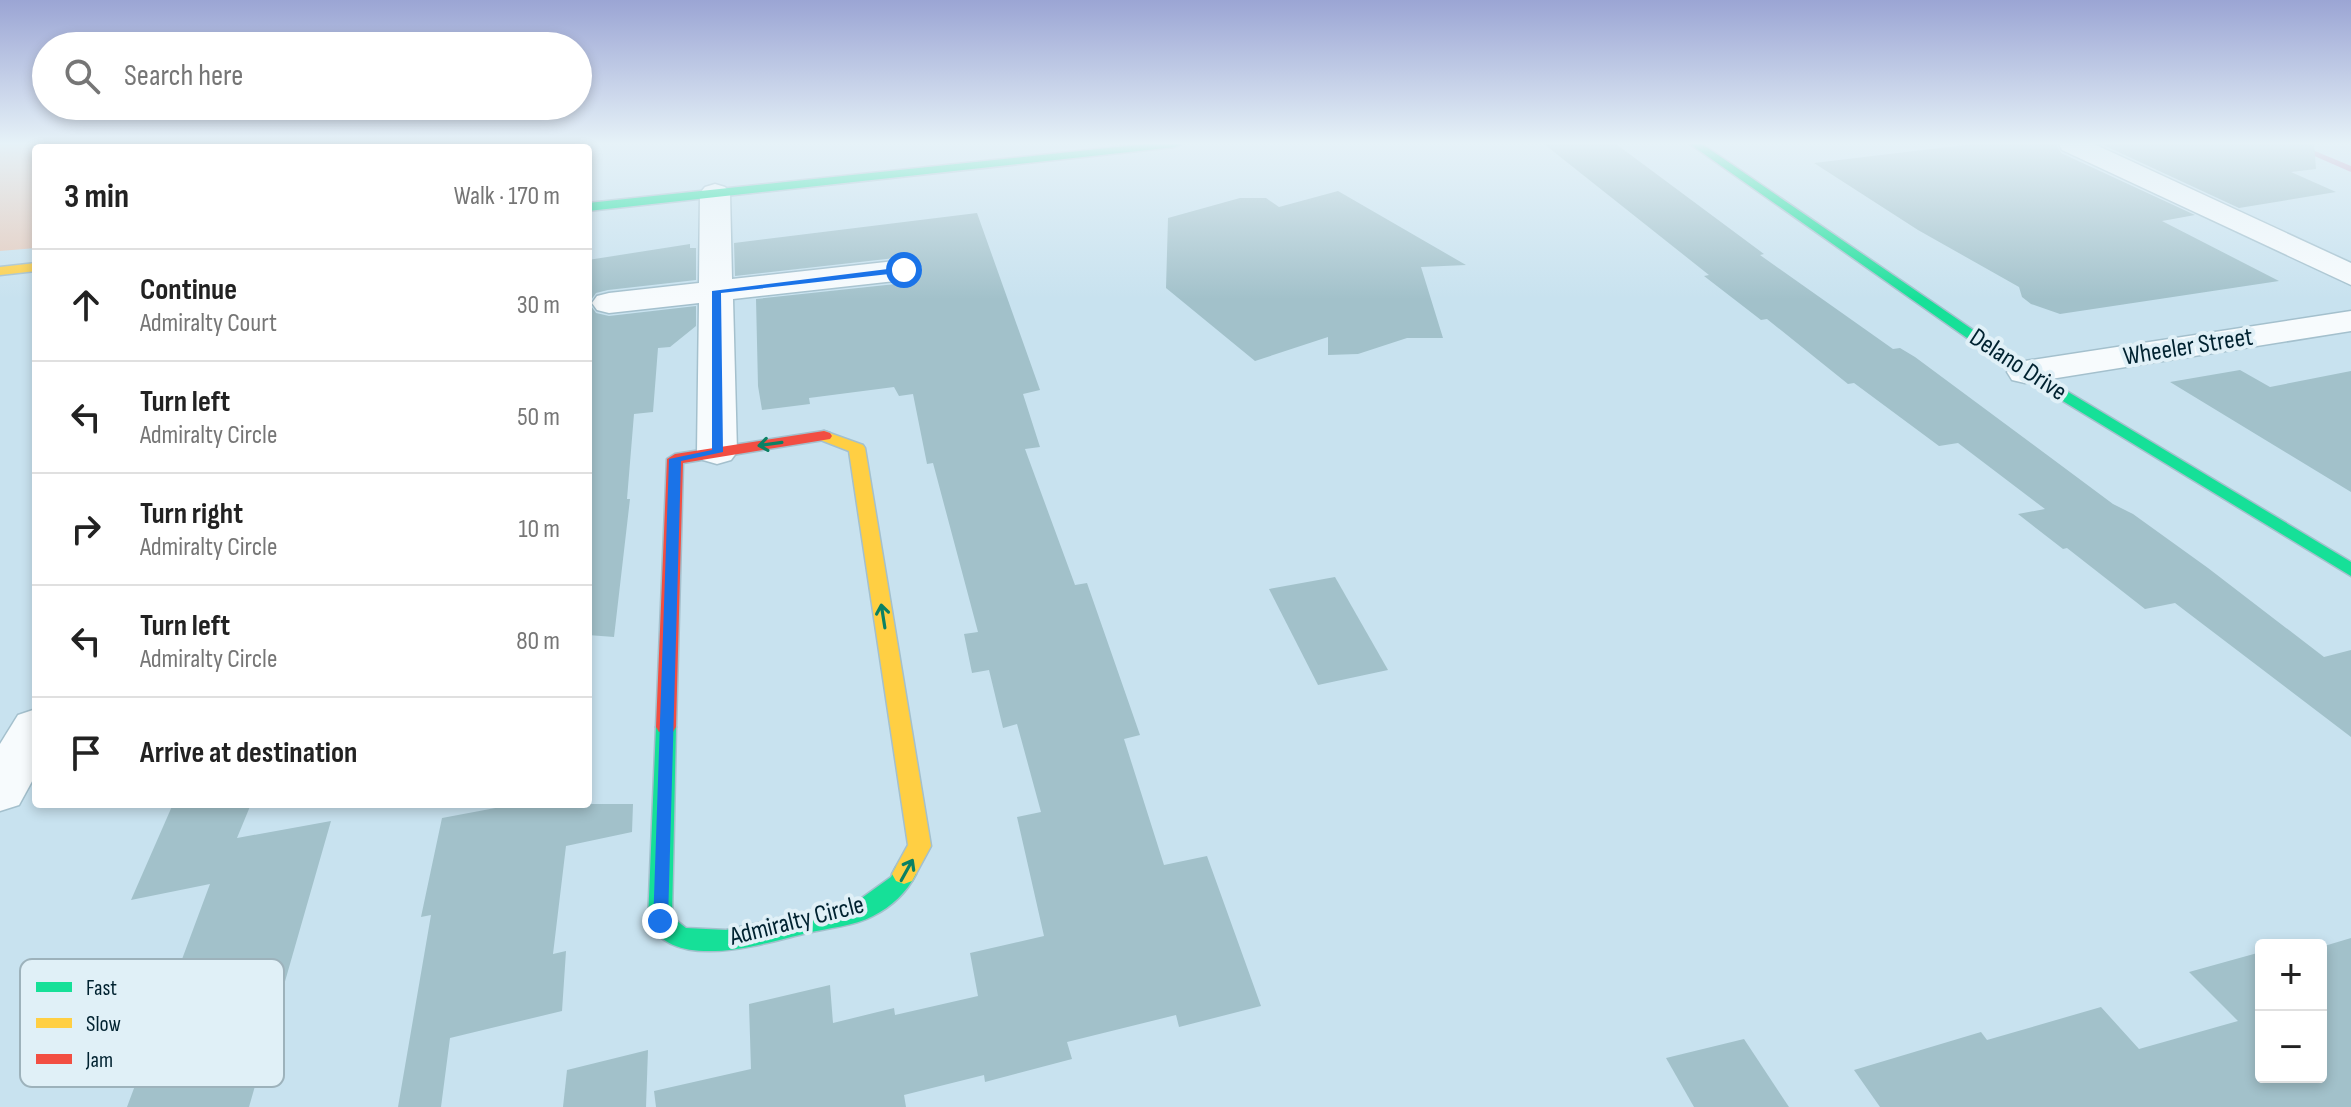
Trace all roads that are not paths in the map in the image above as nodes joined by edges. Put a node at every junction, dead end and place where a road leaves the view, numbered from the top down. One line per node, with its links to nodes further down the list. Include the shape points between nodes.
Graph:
1 (691, 196): 5 (street)
2 (715, 196): 10 (street)
3 (1770, 196): 13 (street, Delano Drive)
4 (2182, 196): 9 (street)
5 (592, 207)
6 (32, 267): 8 (street)
7 (904, 270): 10 (street)
8 (0, 271)
9 (2351, 275)
10 (716, 291): 11 (street); 14 (street)
11 (609, 303)
12 (2351, 321): 13 (street, Wheeler Street)
13 (2025, 372): 15 (street, Delano Drive)
14 (717, 452): 14 (street, Admiralty Circle, one-way to 14, via 675,459 660,921 681,938 726,941 865,909 899,884 920,846 857,448 824,436)
15 (2351, 570)
16 (32, 735): 17 (street)
17 (0, 790)

